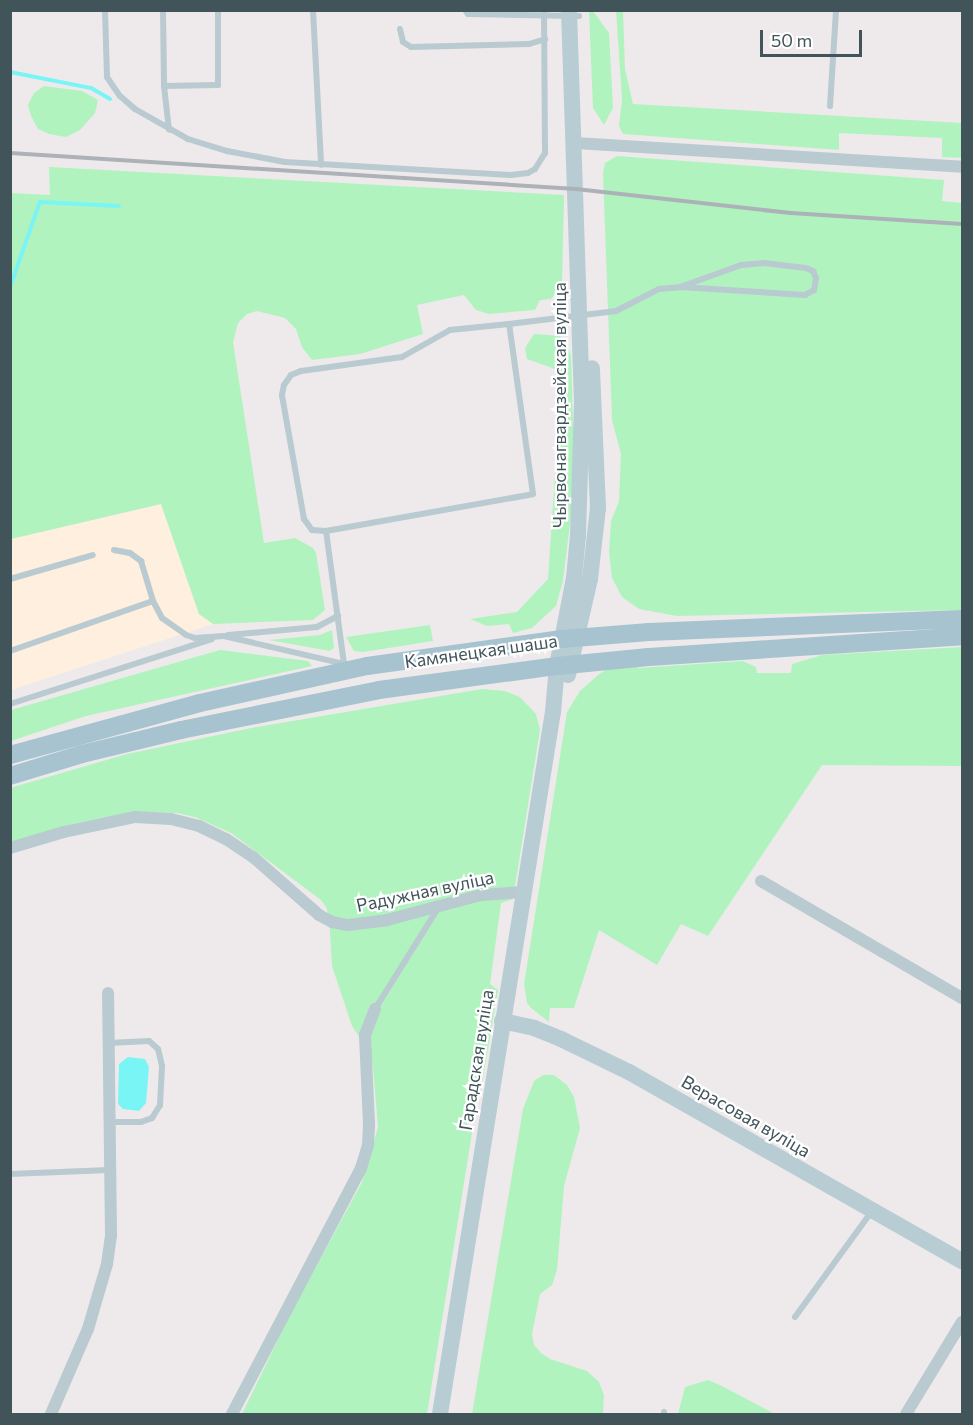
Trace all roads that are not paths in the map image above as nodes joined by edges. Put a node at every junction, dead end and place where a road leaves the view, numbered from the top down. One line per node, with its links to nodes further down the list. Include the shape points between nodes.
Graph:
1 (105, 10): 13 (lane, via 107,78 120,96)
2 (163, 10): 11 (lane)
3 (218, 10): 11 (lane, via 218,85)
4 (313, 10): 15 (lane)
5 (465, 10): 8 (lane, via 468,14)
6 (836, 10): 12 (lane)
7 (574, 13): 8 (lane); 14 (main road, Чырвонагвардзейская вуліца)
8 (544, 14): 10 (lane)
9 (400, 29): 10 (lane, via 403,42 411,47 530,44)
10 (545, 39): 15 (lane, via 546,144 536,169 512,175)
11 (164, 86): 13 (lane)
12 (830, 106)
13 (168, 130): 15 (lane, via 227,151)
14 (579, 144): 16 (street); 18 (main road, Чырвонагвардзейская вуліца)
15 (321, 165)
16 (963, 167)
17 (680, 287): 17 (lane, via 758,263 806,268 816,278 814,290 805,295); 18 (lane, via 659,289 616,310)
18 (584, 315): 19 (lane); 29 (main road, Чырвонагвардзейская вуліца, via 580,511)
19 (510, 324): 20 (lane, via 533,494); 20 (lane, via 450,330 402,357 291,375 282,395 304,519 312,530)
20 (326, 531): 25 (lane)
21 (114, 550): 24 (lane, via 130,553 141,561)
22 (93, 555): 23 (lane)
23 (10, 579)
24 (153, 601): 27 (lane, via 162,618 177,631 195,638); 30 (lane)
25 (338, 616): 27 (lane, via 317,627); 31 (lane)
26 (963, 619): 29 (main road, Камянецкая шаша)
27 (224, 636): 31 (lane); 34 (lane)
28 (963, 636): 32 (main road, Камянецкая шаша)
29 (570, 639): 32 (main road, Чырвонагвардзейская вуліца); 33 (main road, Камянецкая шаша)
30 (10, 651)
31 (344, 664): 33 (lane)
32 (564, 665): 36 (main road, Камянецкая шаша, via 379,690 255,714 82,754); 39 (main road, Гарадская вуліца)
33 (367, 666): 35 (main road, Камянецкая шаша, via 200,703)
34 (10, 704)
35 (10, 755)
36 (10, 776)
37 (10, 848): 40 (street, Радужная вуліца, via 135,817 171,819 226,839 332,922 367,924)
38 (761, 881): 42 (street)
39 (523, 892): 40 (street, Радужная вуліца, via 482,895); 44 (main road, Гарадская вуліца)
40 (439, 906): 43 (lane)
41 (108, 993): 45 (street)
42 (963, 998)
43 (375, 1009): 54 (street, via 365,1035 369,1124 361,1168)
44 (502, 1021): 49 (main road, Верасовая вуліца, via 534,1028 629,1072); 55 (main road, Гарадская вуліца)
45 (108, 1043): 46 (street); 46 (lane, via 149,1041 158,1049 162,1066 160,1105 152,1118 141,1122)
46 (107, 1122): 47 (street)
47 (109, 1170): 48 (lane); 53 (street, via 111,1235 107,1264 88,1329)
48 (10, 1174)
49 (872, 1210): 50 (main road, Верасовая вуліца); 51 (lane)
50 (963, 1261)
51 (795, 1317)
52 (963, 1322): 56 (street)
53 (51, 1414)
54 (232, 1414)
55 (440, 1414)
56 (906, 1414)

